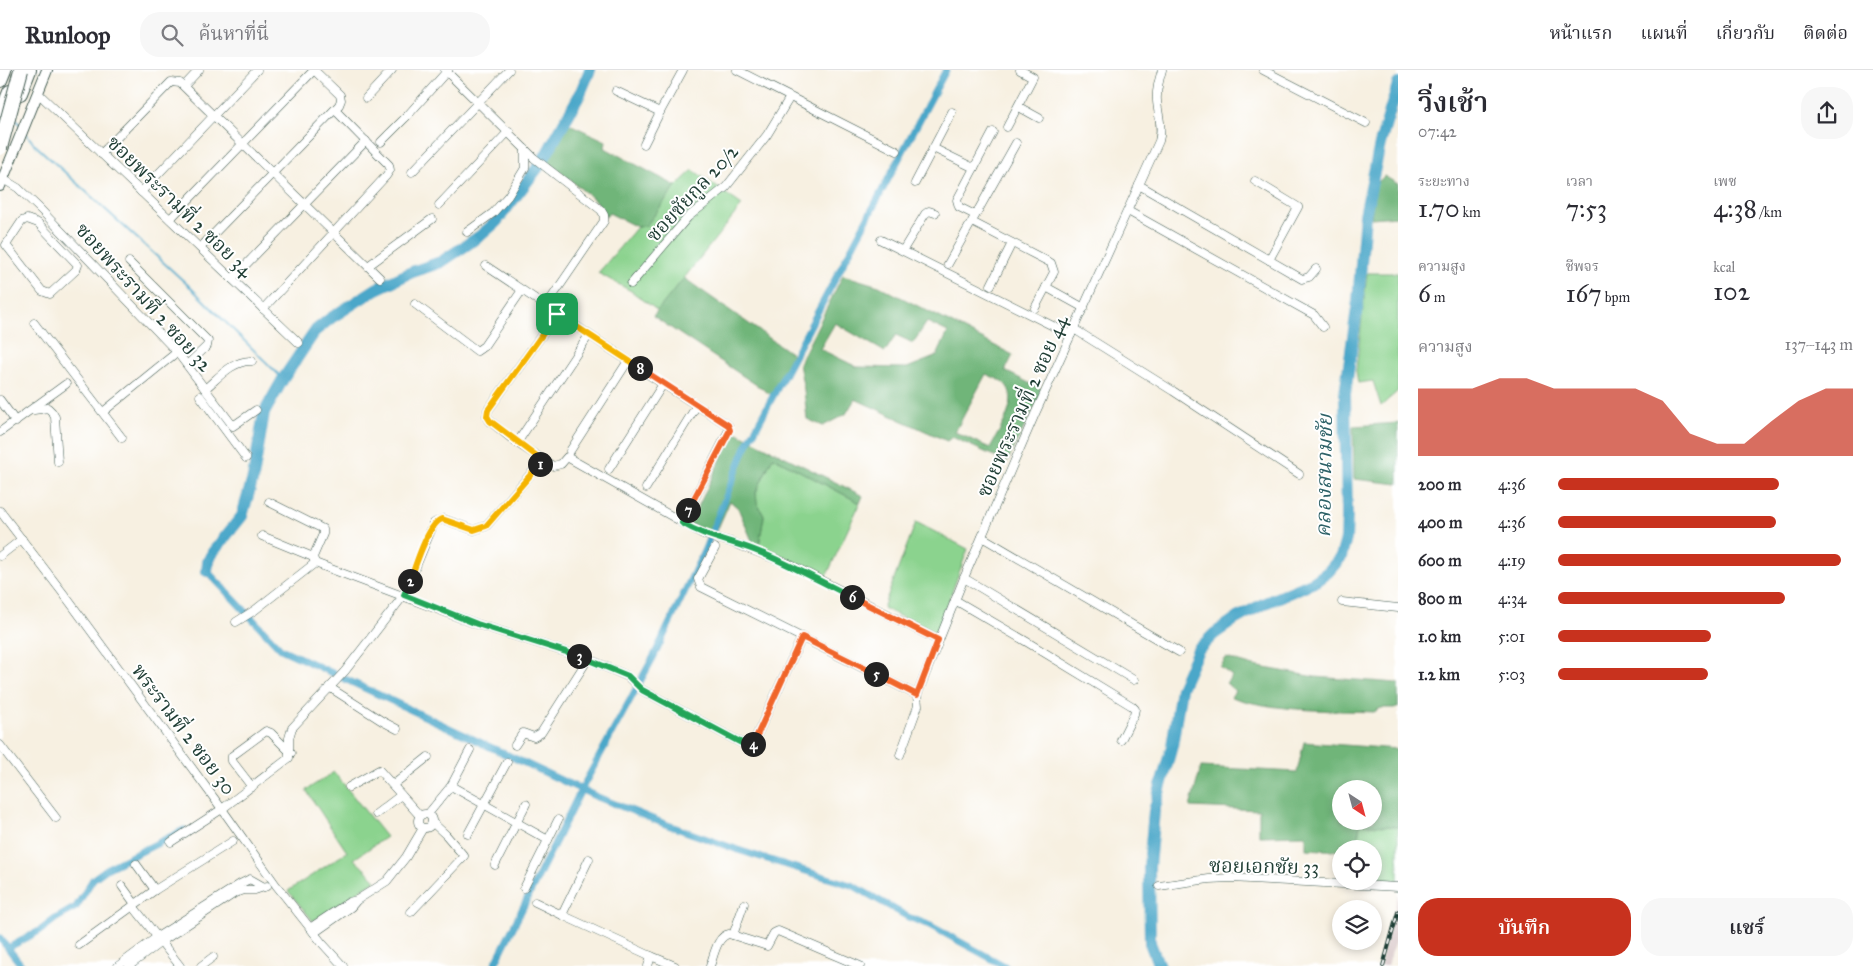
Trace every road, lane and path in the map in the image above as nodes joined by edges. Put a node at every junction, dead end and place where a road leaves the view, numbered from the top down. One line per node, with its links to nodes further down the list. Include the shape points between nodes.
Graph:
1 (20, 70): 30 (highway, bridge); 41 (highway, bridge)
2 (29, 70): 30 (highway, bridge, via 16,102)
3 (47, 70): 20 (main road)
4 (200, 70): 18 (street)
5 (257, 70): 28 (street)
6 (314, 70): 25 (street, via 340,95 341,100); 39 (street)
7 (392, 70): 22 (street)
8 (447, 70): 23 (street); 37 (street)
9 (509, 70): 23 (street)
10 (683, 70): 26 (street)
11 (737, 70): 21 (street)
12 (1020, 70): 16 (street)
13 (1162, 70): 52 (street, ซอยพระรามที่ 2 ซอย 44, via 1156,99 1161,134)
14 (1263, 70): 31 (street)
15 (1, 71): 17 (highway)
16 (1036, 74): 24 (street)
17 (0, 80)
18 (184, 86): 28 (street); 45 (street, via 171,82)
19 (616, 91): 26 (street)
20 (38, 93): 45 (street, ซอยพระรามที่ 2 ซอย 34); 50 (main road)
21 (790, 97): 44 (street); 77 (street, ซอยชัยกูล 20/2, via 767,135 726,187 688,217)
22 (366, 98)
23 (479, 102): 33 (street); 47 (street)
24 (1019, 107): 29 (street); 32 (street)
25 (335, 110): 35 (street); 48 (street)
26 (660, 112): 40 (street)
27 (952, 112): 42 (street)
28 (214, 116): 39 (street); 53 (street)
29 (1039, 118)
30 (3, 122): 36 (highway)
31 (1366, 123)
32 (1007, 127)
33 (509, 132): 43 (street); 55 (street)
34 (993, 132): 46 (street)
35 (366, 141): 54 (street); 61 (street, via 390,170)
36 (0, 142)
37 (382, 142)
38 (1016, 142): 58 (street)
39 (243, 144): 48 (street); 59 (street)
40 (644, 144)
41 (0, 148)
42 (933, 148): 46 (street); 51 (street)
43 (525, 149): 62 (street, via 526,168 508,196 493,213); 82 (street, via 604,215 604,221)
44 (897, 151)
45 (101, 154): 53 (street, ซอยพระรามที่ 2 ซอย 34)
46 (974, 168): 58 (street, via 957,200 959,207)
47 (412, 172)
48 (273, 174): 54 (street); 67 (street)
49 (1255, 181): 69 (street, via 1298,207)
50 (1, 182): 92 (street, ซอยพระรามที่ 2 ซอย 32, via 18,188 40,209)
51 (915, 183)
52 (1139, 184): 56 (street, ซอยพระรามที่ 2 ซอย 44); 69 (street)
53 (141, 192): 59 (street, ซอยพระรามที่ 2 ซอย 34)
54 (305, 204): 61 (street); 76 (street)
55 (439, 205)
56 (1128, 211): 84 (street, ซอยพระรามที่ 2 ซอย 44); 88 (street, via 1314,315)
57 (936, 213): 68 (street, via 929,211 925,214)
58 (974, 218): 66 (street); 71 (street)
59 (170, 219): 67 (street, ซอยพระรามที่ 2 ซอย 34)
60 (432, 219): 72 (street)
61 (334, 232): 72 (street); 85 (street)
62 (467, 232)
63 (0, 234): 64 (street)
64 (8, 240): 64 (street, via 22,221 38,222 78,266 47,294 42,292 7,246)
65 (881, 240): 68 (street)
66 (1012, 243): 78 (street); 79 (street, via 1051,263 1054,272)
67 (200, 248): 76 (street, ซอยพระรามที่ 2 ซอย 34)
68 (904, 250): 89 (street)
69 (1269, 260): 74 (street, via 1302,279)
70 (129, 262): 95 (street, via 208,341 208,346)
71 (948, 264)
72 (368, 266): 75 (street)
73 (486, 266): 80 (street)
74 (1316, 269)
75 (380, 278)
76 (232, 279): 85 (street, ซอยพระรามที่ 2 ซอย 34)
77 (631, 284)
78 (991, 285)
79 (1046, 287): 83 (street); 84 (street)
80 (522, 290): 81 (street, via 484,346 477,351); 82 (street)
81 (415, 304)
82 (546, 306): 86 (street)
83 (1035, 308)
84 (1084, 308): 89 (street, ซอยพระรามที่ 2 ซอย 44)
85 (263, 309): 91 (street, ซอยพระรามที่ 2 ซอย 34)
86 (557, 314): 90 (street); 109 (street, via 488,410 490,421)
87 (34, 323): 104 (street)
88 (1324, 327)
89 (1073, 332): 115 (street); 121 (street, ซอยพระรามที่ 2 ซอย 44)
90 (590, 335): 94 (street); 109 (street)
91 (299, 343)
92 (177, 352): 95 (street, ซอยพระรามที่ 2 ซอย 32); 104 (street)
93 (252, 361): 98 (street, via 243,360 235,364)
94 (628, 361): 97 (street); 110 (street)
95 (186, 365): 98 (street, ซอยพระรามที่ 2 ซอย 32)
96 (66, 384): 102 (street)
97 (663, 384): 101 (street); 114 (street)
98 (205, 389): 105 (street, ซอยพระรามที่ 2 ซอย 32)
99 (200, 396): 105 (street)
100 (0, 400): 106 (street)
101 (697, 405): 116 (street); 119 (street, via 724,421 730,430)
102 (31, 410): 106 (street); 113 (street, via 48,408 52,412)
103 (256, 410): 105 (street, via 233,426)
104 (104, 412): 108 (street)
105 (224, 420): 111 (street)
106 (16, 422): 107 (street)
107 (0, 432)
108 (122, 438)
109 (517, 443): 112 (street)
110 (568, 454): 112 (street, via 561,464 553,466); 119 (street)
111 (246, 458)
112 (542, 460): 127 (street, via 486,526 474,530 442,519 434,524)
113 (58, 462)
114 (609, 469)
115 (1299, 474)
116 (646, 488)
117 (270, 502): 125 (street, via 322,529)
118 (0, 511): 122 (street, พระรามที่ 2 ซอย 30)
119 (682, 523): 133 (street, via 704,535 739,544 789,564)
120 (262, 536): 125 (street)
121 (982, 537): 126 (street, ซอยพระรามที่ 2 ซอย 44); 134 (street)
122 (22, 539): 124 (street); 155 (street, พระรามที่ 2 ซอย 30)
123 (715, 548): 132 (street, via 698,579 701,587)
124 (0, 556)
125 (314, 560): 127 (street); 131 (street)
126 (964, 578): 128 (street, ซอยพระรามที่ 2 ซอย 44); 136 (street)
127 (404, 595): 135 (street, via 490,628); 137 (street)
128 (954, 600): 133 (street, ซอยพระรามที่ 2 ซอย 44); 140 (street, via 1132,706 1134,714)
129 (1342, 602): 130 (street)
130 (1398, 608)
131 (236, 622)
132 (802, 637): 135 (street, via 751,748 642,690 628,676); 138 (street)
133 (938, 640): 138 (street, ซอยพระรามที่ 2 ซอย 44)
134 (1179, 652)
135 (588, 659): 142 (street, via 541,733 534,737 523,734)
136 (1134, 680)
137 (329, 687): 139 (street); 144 (street, via 290,732)
138 (917, 695): 145 (street, ซอยพระรามที่ 2 ซอย 44, via 918,706)
139 (397, 728)
140 (1122, 740)
141 (0, 745): 158 (street)
142 (515, 745)
143 (470, 750): 149 (street)
144 (291, 753): 150 (street, via 287,761); 150 (street, via 266,731 232,756 232,761)
145 (900, 755)
146 (428, 758): 148 (street)
147 (507, 762): 154 (street)
148 (393, 785): 151 (street, via 379,770); 152 (street)
149 (451, 786): 154 (street); 157 (street)
150 (252, 787): 155 (street)
151 (349, 787)
152 (401, 795): 156 (street); 157 (street)
153 (526, 804): 161 (street)
154 (484, 805): 161 (street); 163 (street)
155 (222, 808): 166 (street); 170 (street, พระรามที่ 2 ซอย 30)
156 (376, 814)
157 (424, 815): 160 (street, via 432,817); 162 (street, via 418,823)
158 (56, 818)
159 (558, 820): 164 (street)
160 (432, 822): 162 (street, via 430,827); 179 (street, via 464,856)
161 (517, 823): 164 (street); 169 (street)
162 (423, 828): 181 (street, via 387,881 357,900 348,902)
163 (468, 834)
164 (548, 840): 174 (street)
165 (233, 841): 175 (street)
166 (171, 842)
167 (589, 859): 180 (street)
168 (136, 864): 175 (street)
169 (494, 865)
170 (276, 885): 181 (street, พระรามที่ 2 ซอย 30); 183 (street, via 255,890 245,886)
171 (122, 886): 178 (street)
172 (1159, 886): 173 (street, ซอยเอกชัย 33, via 1231,878)
173 (1398, 887)
174 (524, 888)
175 (155, 890): 178 (street)
176 (535, 902): 180 (street)
177 (744, 904): 182 (street)
178 (134, 905): 183 (street); 184 (street)
179 (411, 912)
180 (562, 916): 185 (street)
181 (312, 931): 191 (street, พระรามที่ 2 ซอย 30)
182 (733, 935): 194 (street, via 724,934 720,938); 195 (street, via 767,946 778,931)
183 (159, 940): 187 (street); 188 (street); 189 (street)
184 (79, 945)
185 (651, 956): 192 (street); 193 (street)
186 (213, 958): 190 (street)
187 (118, 966)
188 (130, 966)
189 (180, 966)
190 (201, 966)
191 (343, 966)
192 (648, 966)
193 (675, 966)
194 (710, 966)
195 (860, 966)

